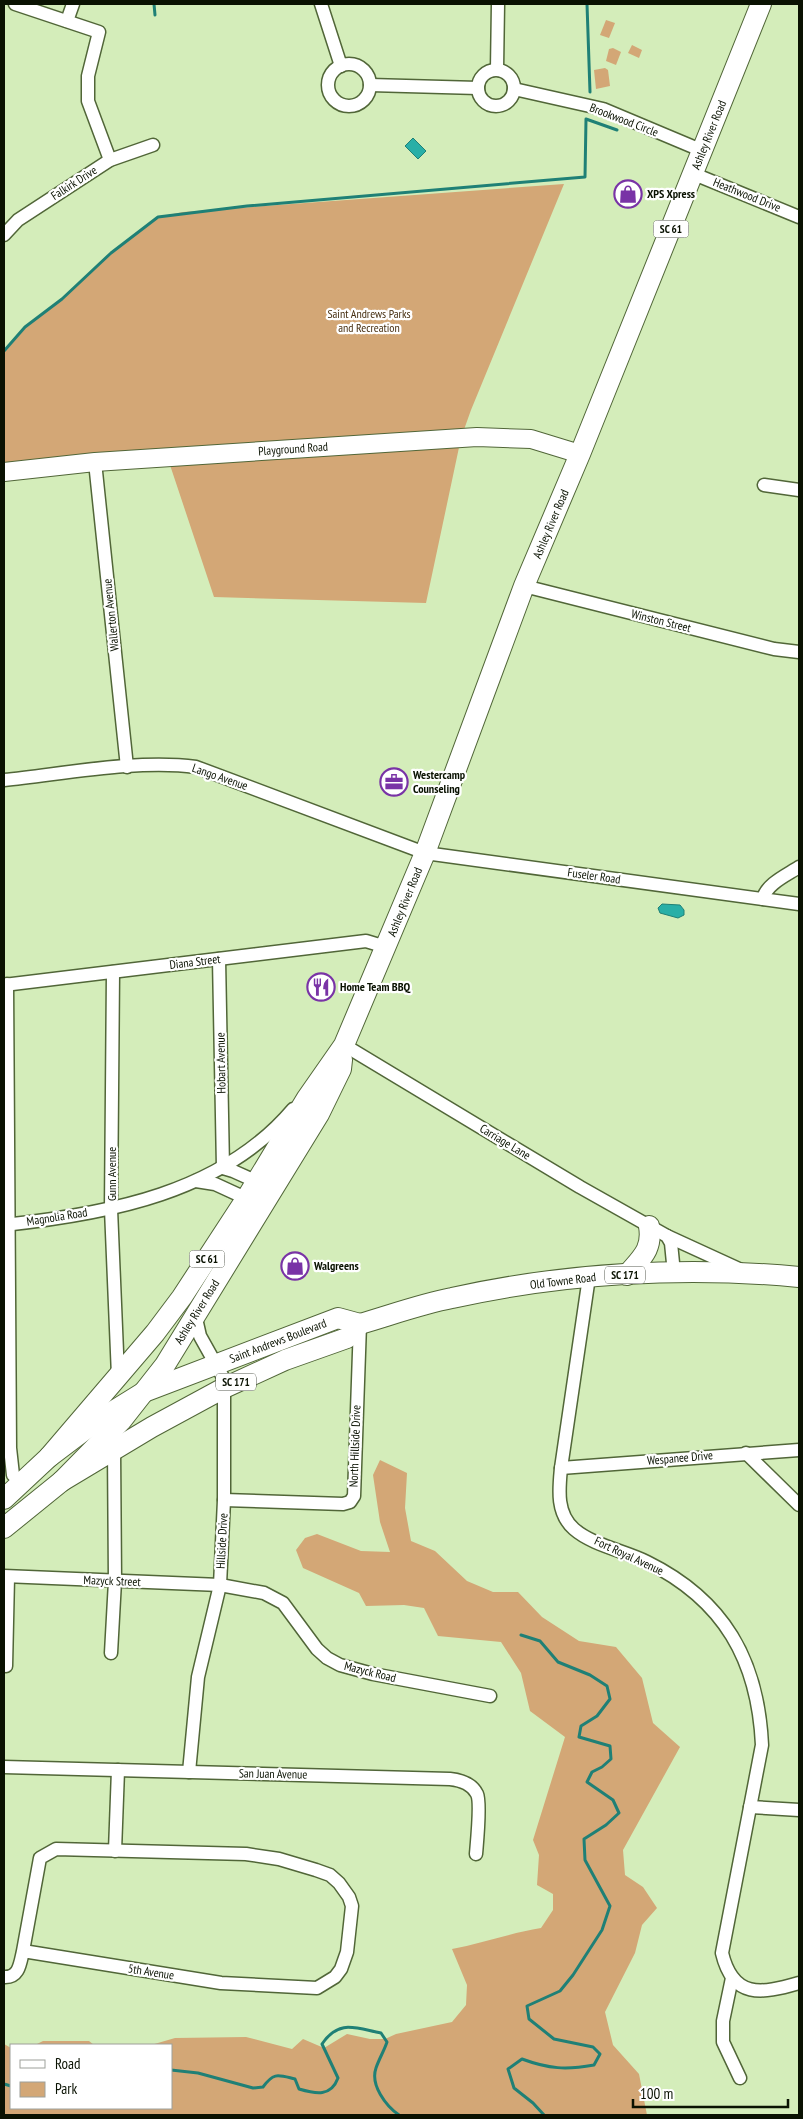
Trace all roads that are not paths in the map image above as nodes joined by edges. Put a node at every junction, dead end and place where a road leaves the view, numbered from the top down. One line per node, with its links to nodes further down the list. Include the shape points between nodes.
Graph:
1 (15, 4): 6 (street)
2 (73, 4): 6 (street)
3 (321, 4): 7 (street)
4 (498, 4): 8 (street)
5 (761, 4): 13 (main road, Ashley River Road / SC 61)
6 (67, 21): 14 (street, via 99,32 88,76 88,101)
7 (341, 66): 9 (street, via 361,68 366,72); 9 (street, via 331,74 328,87 333,100 339,104 360,103)
8 (497, 69): 10 (street, via 481,76); 11 (street, via 508,74)
9 (370, 85): 10 (street)
10 (478, 88): 11 (street, via 482,99 492,106 509,101)
11 (514, 89): 13 (street, Brookwood Circle, via 603,109)
12 (153, 145): 14 (street, Falkirk Drive)
13 (703, 151): 15 (main road, Ashley River Road / SC 61)
14 (110, 160): 17 (street, Falkirk Drive, via 18,220)
15 (694, 174): 16 (street, Heathwood Drive); 18 (main road, Ashley River Road / SC 61)
16 (799, 217)
17 (4, 236)
18 (580, 454): 19 (main road, Playground Road, via 532,439 477,437); 23 (main road, Ashley River Road / SC 61)
19 (95, 462): 20 (main road, Playground Road); 25 (street, Wallerton Avenue)
20 (4, 472)
21 (764, 485): 22 (street)
22 (799, 490)
23 (524, 586): 24 (street, Winston Street, via 774,649); 27 (main road, Ashley River Road / SC 61)
24 (799, 652)
25 (127, 767): 26 (street, Lango Avenue); 27 (street, Lango Avenue, via 177,764 196,767)
26 (4, 780)
27 (425, 853): 29 (street, Fuseler Road); 31 (main road, Ashley River Road / SC 61)
28 (799, 867): 29 (street, via 770,886)
29 (763, 899): 30 (street, Fuseler Road)
30 (799, 904)
31 (386, 947): 32 (street, Diana Street, via 366,942); 35 (main road, Ashley River Road / SC 61)
32 (219, 959): 33 (street, Diana Street); 36 (street, Hobart Avenue)
33 (113, 972): 34 (street, Diana Street); 39 (street, Gunn Avenue)
34 (6, 985): 40 (street)
35 (344, 1045): 36 (street, Magnolia Road, via 288,1115 254,1146); 38 (main road, Ashley River Road / SC 61, via 341,1069 319,1114); 41 (street, Carriage Lane)
36 (223, 1168): 37 (street, Magnolia Road); 38 (street, via 233,1171)
37 (196, 1182): 38 (street); 39 (street, Magnolia Road)
38 (260, 1194): 48 (main road, Ashley River Road / SC 61); 51 (main road, Ashley River Road / SC 61)
39 (111, 1209): 40 (street, Magnolia Road); 51 (street, Gunn Avenue)
40 (6, 1224): 54 (street)
41 (649, 1226): 42 (street, Carriage Lane); 45 (main road, via 651,1240 646,1253)
42 (667, 1236): 43 (street, Carriage Lane); 44 (street, via 671,1243)
43 (746, 1272): 44 (main road, Old Towne Road / SC 171); 47 (main road, Old Towne Road / SC 171)
44 (674, 1273): 45 (main road, Old Towne Road / SC 171)
45 (627, 1275): 46 (main road, Old Towne Road / SC 171)
46 (589, 1277): 49 (main road, Old Towne Road / SC 171, via 452,1298); 59 (street, Fort Royal Avenue)
47 (799, 1277)
48 (195, 1314): 50 (street, Hillside Drive, via 200,1336); 53 (main road, Ashley River Road / SC 61, via 165,1365)
49 (360, 1324): 50 (main road, Saint Andrews Boulevard / SC 171, via 338,1318); 52 (main road, Saint Andrews Boulevard / SC 171, via 347,1338 285,1360); 63 (street, North Hillside Drive, via 354,1496 350,1502)
50 (216, 1364): 52 (street, Hillside Drive, via 224,1379); 53 (main road, Saint Andrews Boulevard / SC 171)
51 (118, 1376): 58 (main road, Ashley River Road / SC 61)
52 (224, 1388): 55 (main road, Saint Andrews Boulevard / SC 171); 63 (street, Hillside Drive)
53 (144, 1392): 58 (main road, Saint Andrews Boulevard / SC 171, via 94,1423); 60 (main road, Ashley River Road / SC 61, via 121,1421)
54 (7, 1449): 61 (street, via 13,1475)
55 (114, 1449): 60 (main road, Saint Andrews Boulevard / SC 171); 67 (street)
56 (799, 1450): 57 (street, Wespanee Drive)
57 (746, 1453): 59 (street, Wespanee Drive); 64 (street)
58 (49, 1457): 61 (main road, Saint Andrews Boulevard / SC 171)
59 (561, 1468): 75 (street, Fort Royal Avenue, via 558,1499 573,1528 647,1562 681,1582 708,1605 731,1632 747,1664 761,1720 762,1745)
60 (62, 1481): 65 (main road, Saint Andrews Boulevard / SC 171)
61 (22, 1482): 62 (main road, Saint Andrews Boulevard / SC 171)
62 (4, 1499)
63 (224, 1500): 68 (street, Hillside Drive)
64 (799, 1505)
65 (4, 1528)
66 (6, 1577): 67 (street, Mazyck Street); 70 (street)
67 (115, 1581): 68 (street, Mazyck Street); 69 (street)
68 (220, 1585): 71 (street, Mazyck Road, via 264,1593 283,1603 317,1648 340,1665); 74 (street, Hillside Drive, via 198,1677)
69 (111, 1653)
70 (6, 1666)
71 (490, 1696)
72 (4, 1767): 73 (street, San Juan Avenue)
73 (118, 1770): 74 (street, San Juan Avenue); 77 (street)
74 (190, 1772): 78 (street, San Juan Avenue, via 460,1780 477,1795)
75 (750, 1807): 76 (street); 81 (street, Fort Royal Avenue, via 722,1953)
76 (799, 1810)
77 (115, 1850): 79 (street, via 56,1849 40,1858); 79 (street, 5th Avenue, via 246,1854 279,1859 330,1876 339,1883 352,1906 347,1952 341,1969 335,1978 317,1988 221,1984)
78 (476, 1854)
79 (24, 1951): 80 (street, via 15,1974)
80 (4, 1978)
81 (732, 1978): 82 (street, via 740,1986 754,1990 774,1990); 83 (street, via 723,2022 724,2042)
82 (799, 1983)
83 (740, 2078)

